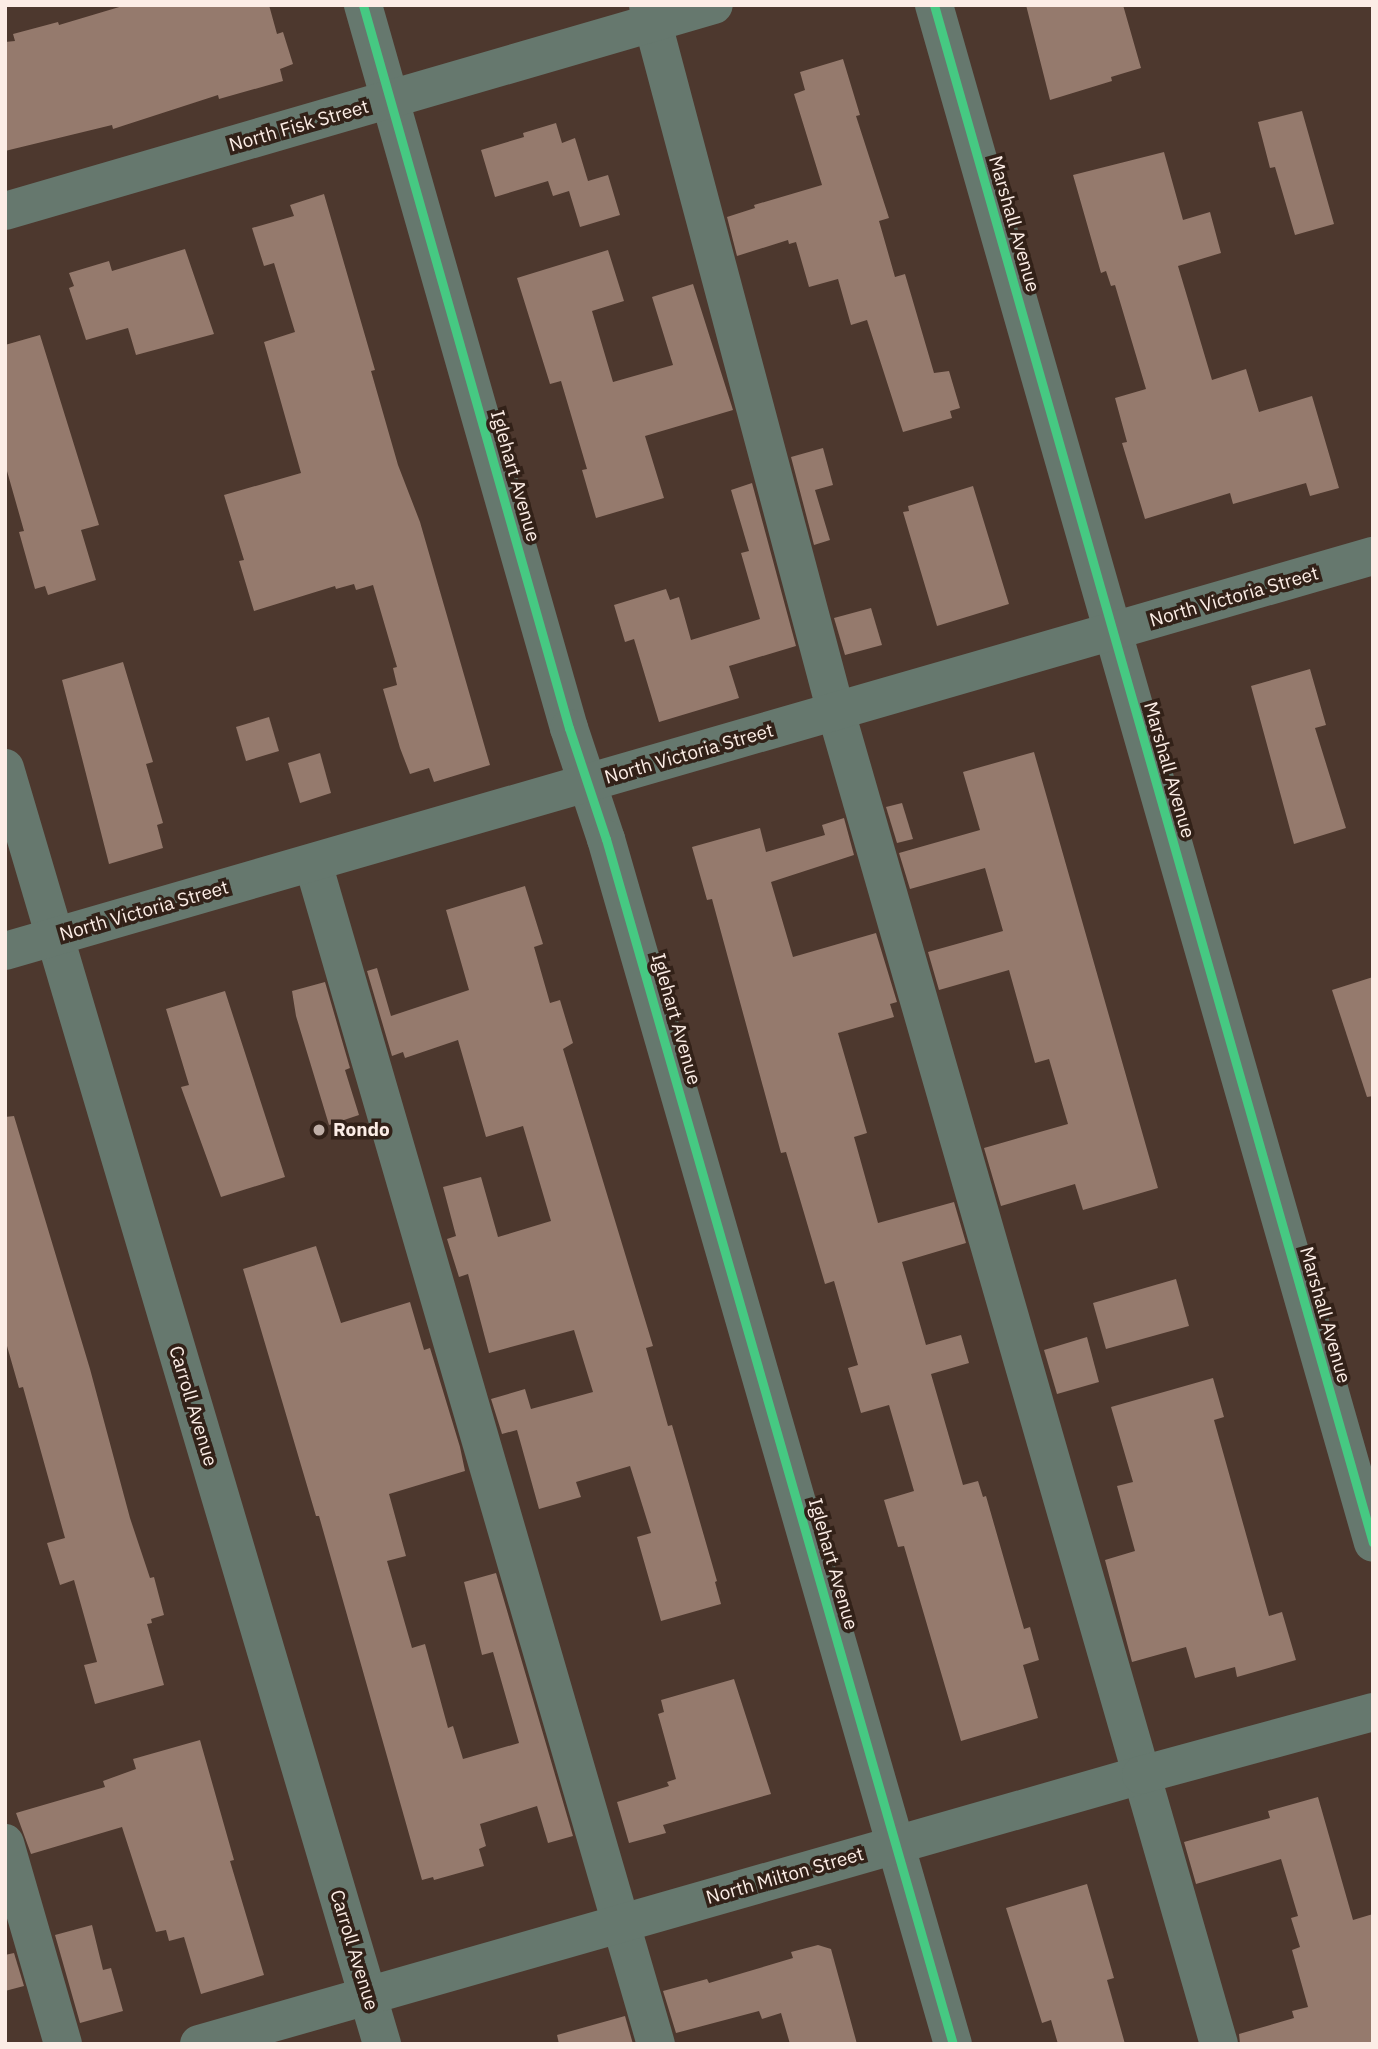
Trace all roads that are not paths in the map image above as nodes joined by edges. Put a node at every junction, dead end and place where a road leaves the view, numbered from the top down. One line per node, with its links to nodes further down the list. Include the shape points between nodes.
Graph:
1 (363, 5): 5 (street, Iglehart Avenue)
2 (714, 5): 4 (street, North Fisk Street)
3 (934, 5): 8 (street, Marshall Avenue)
4 (650, 14): 5 (street, North Fisk Street); 9 (street)
5 (390, 99): 6 (street, North Fisk Street); 11 (street, Iglehart Avenue)
6 (5, 211)
7 (1373, 556): 8 (street, North Victoria Street)
8 (1112, 632): 9 (street, North Victoria Street); 15 (street, Marshall Avenue)
9 (836, 712): 11 (street, North Victoria Street); 17 (street)
10 (5, 768): 13 (street, Carroll Avenue)
11 (587, 784): 12 (street, North Victoria Street); 19 (street, Iglehart Avenue)
12 (313, 863): 13 (street, North Victoria Street); 20 (street)
13 (54, 937): 14 (street, North Victoria Street); 21 (street, Carroll Avenue)
14 (5, 951)
15 (1373, 1543)
16 (1373, 1712): 17 (street, North Milton Street)
17 (1141, 1775): 19 (street, North Milton Street); 27 (street)
18 (5, 1843): 22 (street)
19 (896, 1844): 20 (street, North Milton Street); 26 (street, Iglehart Avenue)
20 (620, 1923): 21 (street, North Milton Street); 25 (street)
21 (368, 1995): 23 (street, North Milton Street); 24 (street, Carroll Avenue)
22 (63, 2044)
23 (199, 2044)
24 (382, 2044)
25 (656, 2044)
26 (953, 2044)
27 (1219, 2044)

